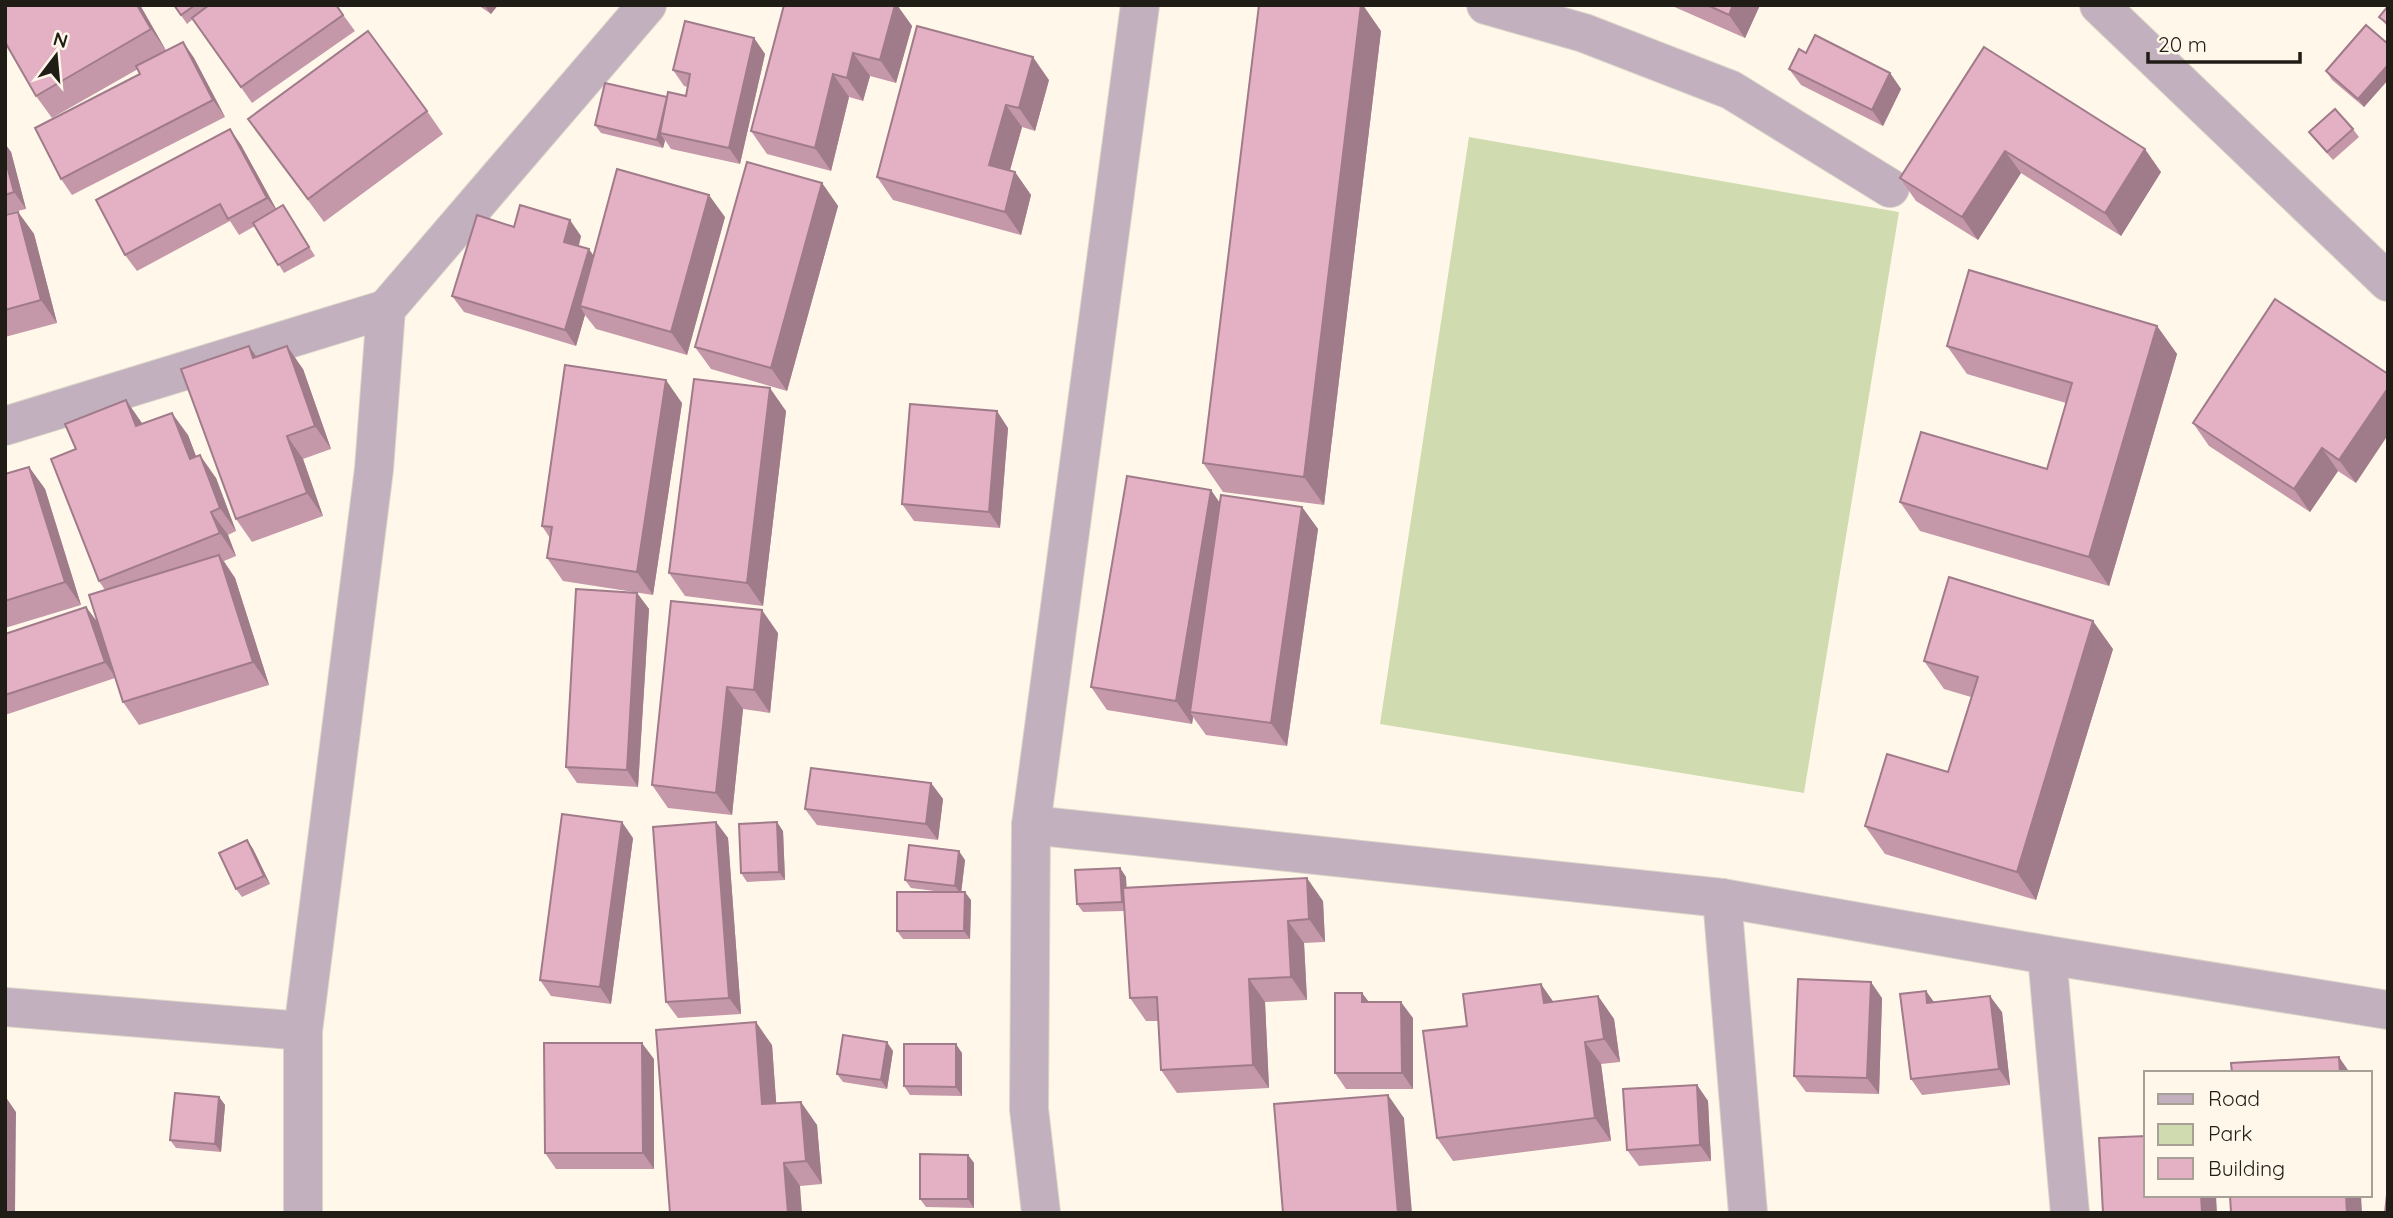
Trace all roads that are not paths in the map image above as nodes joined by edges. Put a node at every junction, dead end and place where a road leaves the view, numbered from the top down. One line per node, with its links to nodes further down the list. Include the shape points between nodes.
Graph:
1 (648, 5): 7 (street)
2 (1486, 5): 5 (street, via 1584,33 1731,90)
3 (2099, 5): 6 (street)
4 (1135, 7): 9 (street)
5 (1890, 188)
6 (2388, 282)
7 (386, 309): 8 (street); 14 (street, via 374,469)
8 (5, 426)
9 (1031, 825): 10 (street); 16 (street, via 1029,1110)
10 (1722, 898): 11 (street); 17 (street)
11 (2047, 954): 13 (street); 18 (street)
12 (5, 1007): 14 (street)
13 (2388, 1010)
14 (303, 1031): 15 (street)
15 (303, 1213)
16 (1041, 1213)
17 (1748, 1213)
18 (2070, 1213)

